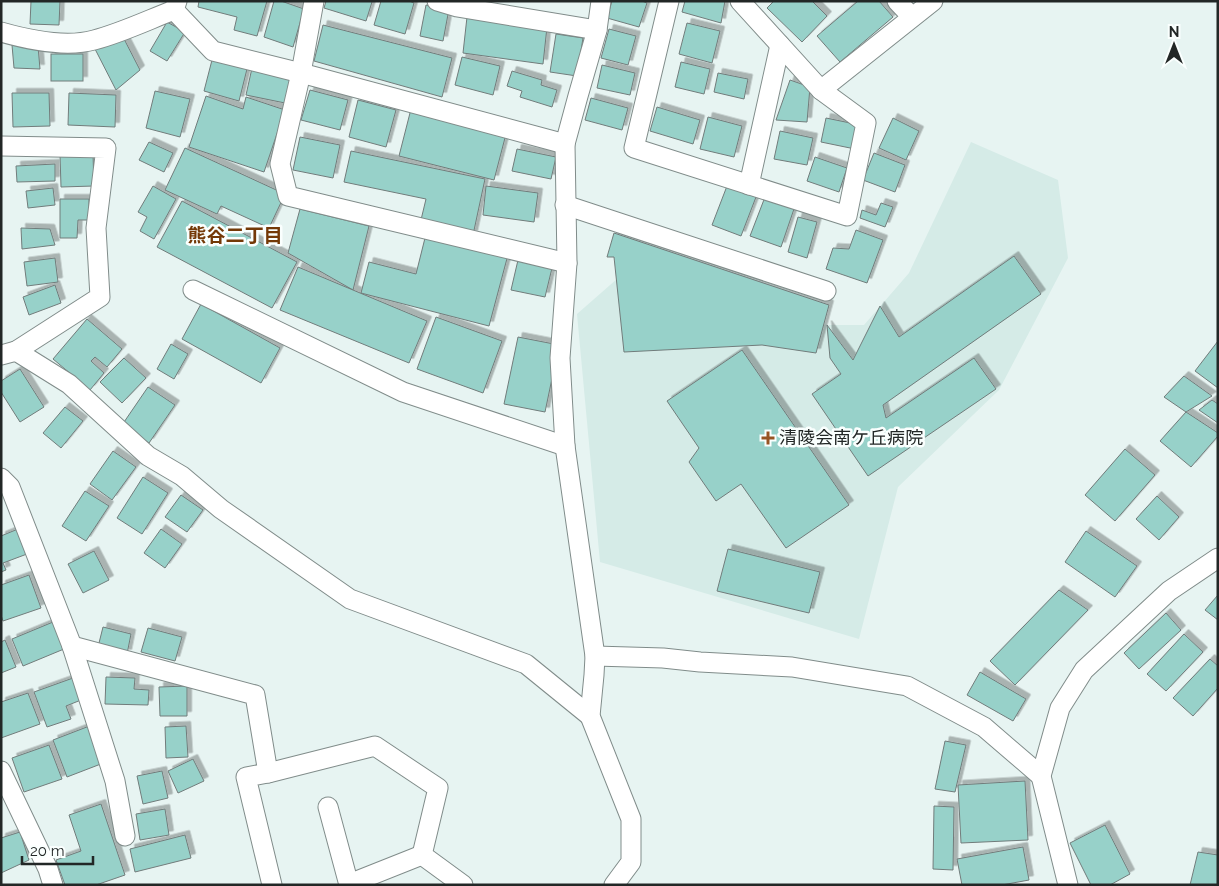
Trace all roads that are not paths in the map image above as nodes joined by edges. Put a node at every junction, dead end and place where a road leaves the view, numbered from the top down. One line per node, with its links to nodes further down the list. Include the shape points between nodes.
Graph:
1 (314, 1): 14 (street)
2 (438, 1): 7 (street)
3 (601, 1): 11 (street)
4 (669, 1): 18 (street, via 634,148)
5 (897, 1): 10 (street)
6 (933, 1): 10 (street)
7 (457, 4): 11 (street)
8 (746, 4): 13 (street)
9 (176, 6): 12 (street, via 92,41 67,44); 14 (street, via 213,51)
10 (912, 17): 15 (street)
11 (597, 30): 16 (street)
12 (1, 32)
13 (780, 45): 15 (street); 18 (street)
14 (301, 72): 16 (street); 20 (street, via 280,164 288,196)
15 (821, 90): 18 (street, via 866,123 847,216)
16 (565, 144): 19 (street)
17 (1, 146): 23 (street, via 106,148 96,228 100,297)
18 (749, 185)
19 (565, 205): 20 (street); 22 (street)
20 (567, 263): 24 (street, via 560,358)
21 (193, 290): 24 (street, via 403,392)
22 (826, 291)
23 (9, 353): 29 (street, via 69,384 148,456 182,476 221,509 350,599 526,664)
24 (565, 446): 28 (street)
25 (1, 478): 27 (street, via 10,487)
26 (1218, 558): 32 (street, via 1169,591 1084,670 1060,708)
27 (72, 646): 31 (street, via 255,695); 34 (street, via 116,782)
28 (594, 656): 29 (street); 32 (street, via 792,667 907,686 984,727)
29 (590, 716): 40 (street, via 631,819 631,862)
30 (1, 771): 37 (street, via 48,869)
31 (268, 773): 35 (street, via 376,746 438,788); 38 (street, via 246,777)
32 (1041, 776): 41 (street)
33 (328, 807): 36 (street)
34 (125, 836)
35 (422, 855): 36 (street); 39 (street)
36 (349, 884)
37 (52, 885)
38 (272, 885)
39 (463, 885)
40 (614, 885)
41 (1068, 885)

